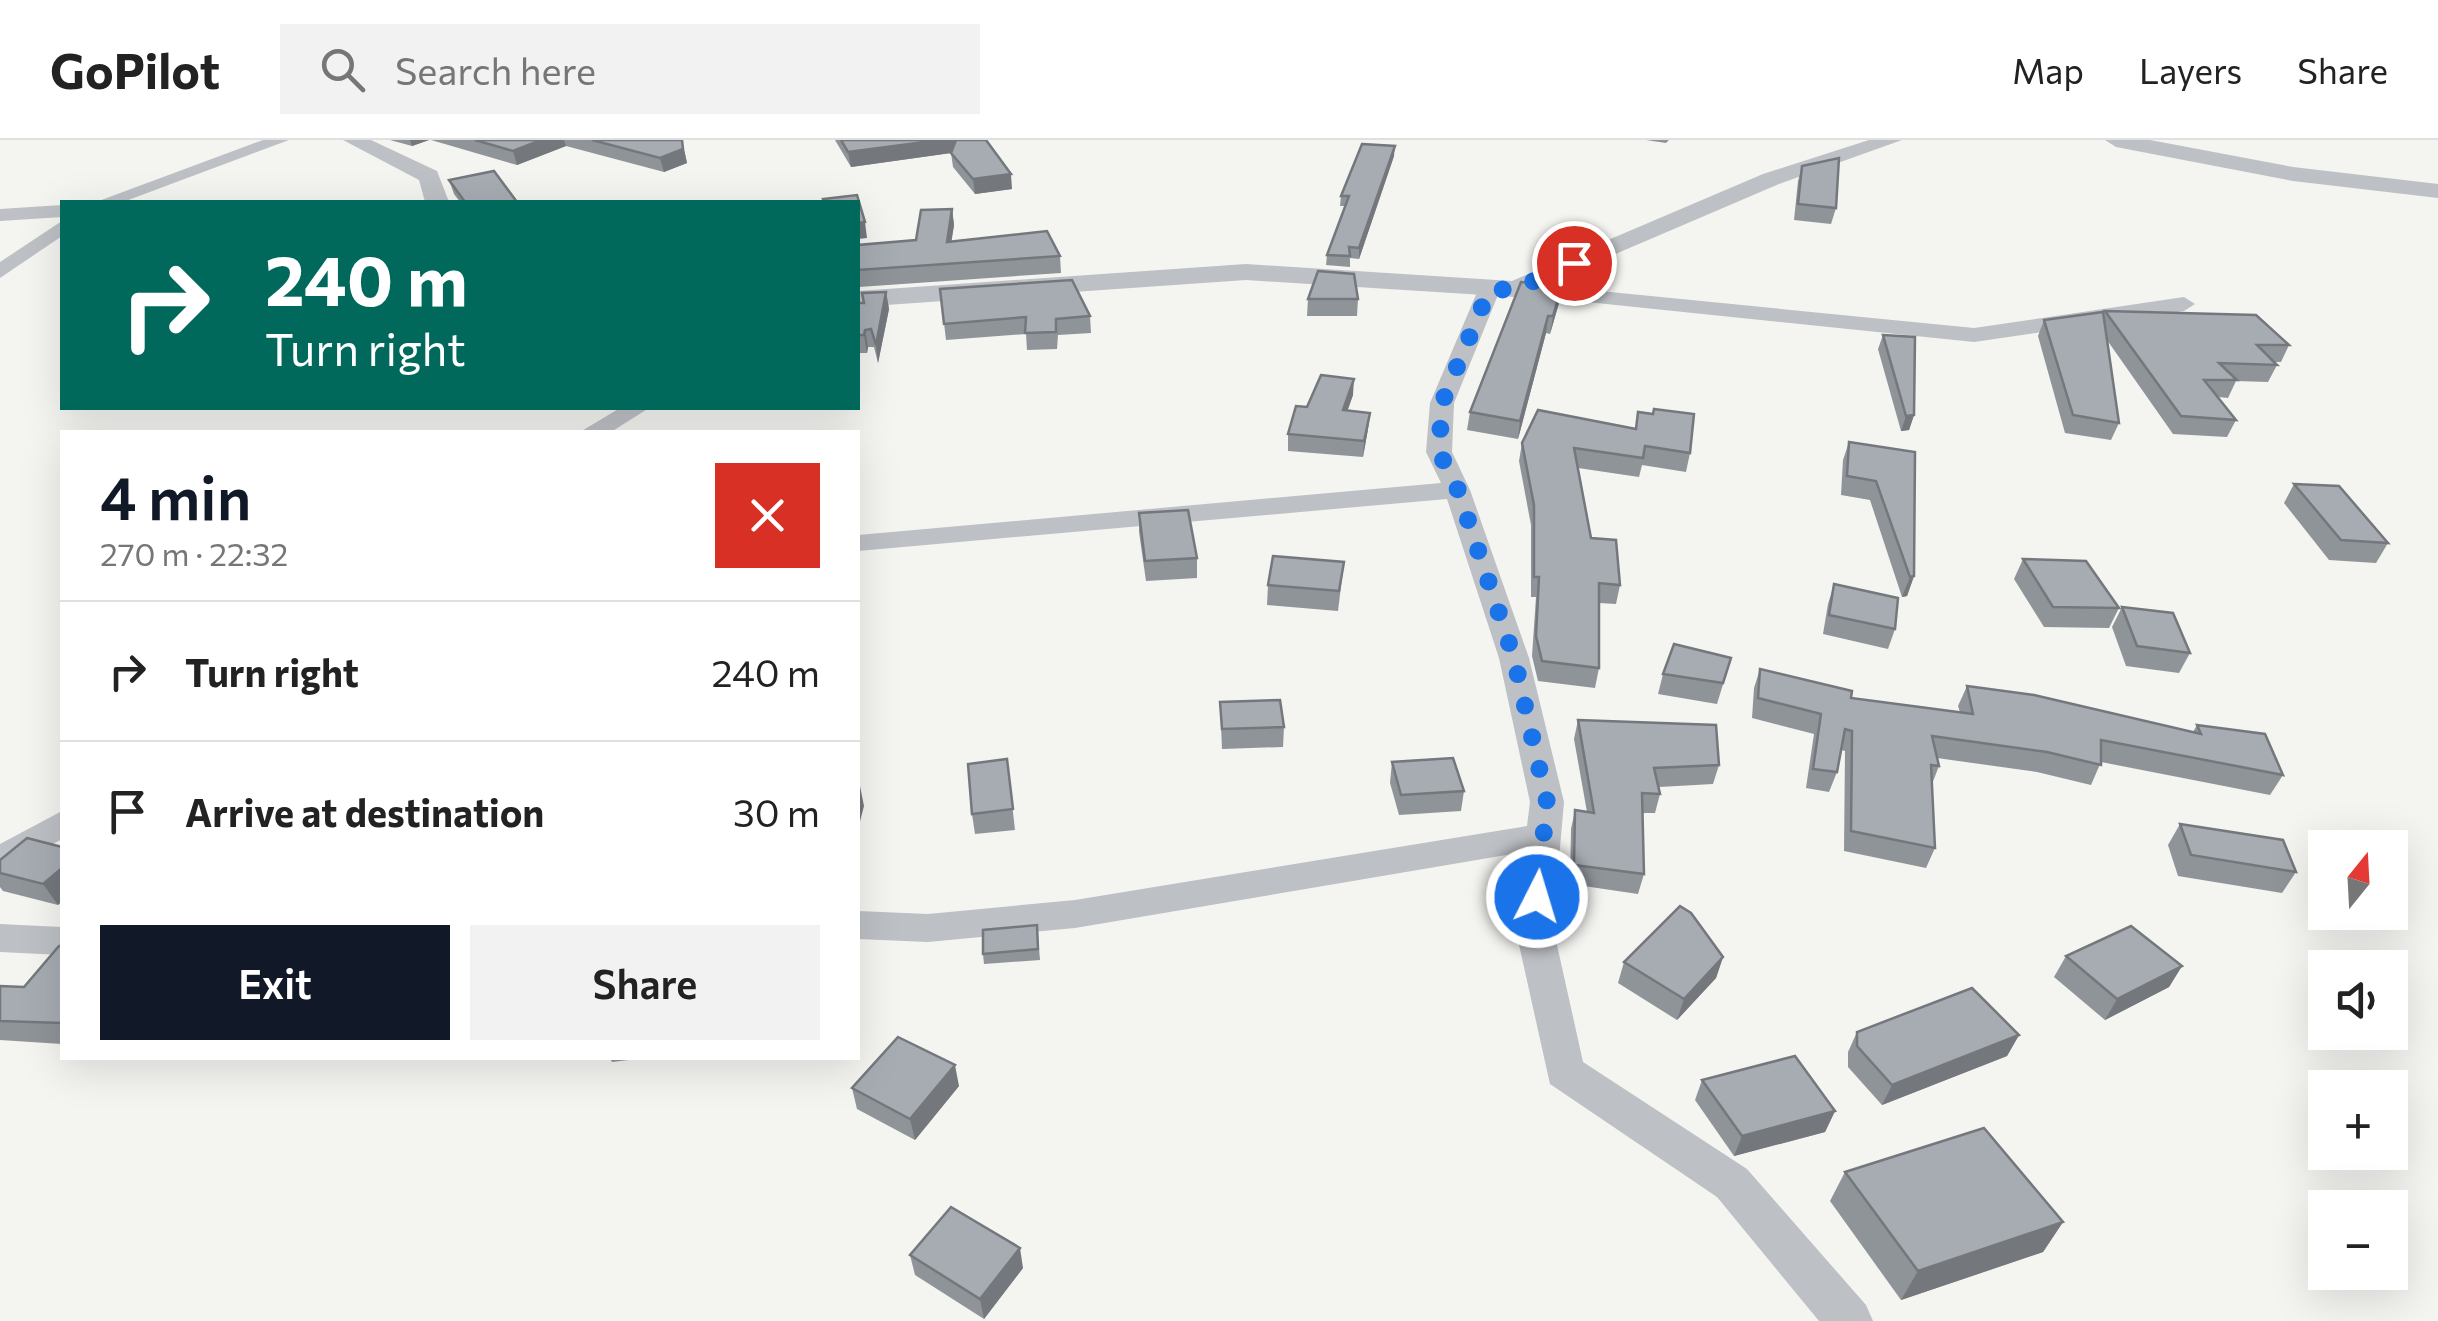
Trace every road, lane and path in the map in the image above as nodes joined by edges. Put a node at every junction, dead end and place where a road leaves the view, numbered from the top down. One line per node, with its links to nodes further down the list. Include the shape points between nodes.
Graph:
1 (280, 140): 6 (street)
2 (354, 140): 7 (street, via 429,176)
3 (1891, 140): 12 (street, via 1771,179)
4 (2116, 140): 5 (street, via 2293,174)
5 (2438, 191)
6 (112, 200)
7 (435, 200)
8 (60, 211): 9 (street)
9 (0, 215)
10 (60, 228): 11 (street)
11 (0, 272)
12 (1502, 290): 13 (street, via 1246,272); 14 (street, via 1974,335); 17 (street, via 1442,403 1439,452)
13 (860, 299)
14 (2184, 304)
15 (634, 410): 16 (street)
16 (597, 430)
17 (1458, 490): 18 (street); 20 (street, via 1514,658 1547,802)
18 (860, 542)
19 (60, 824): 21 (street)
20 (1542, 836): 22 (street, via 1075,914 928,928); 25 (street, via 1534,927 1565,1072 1732,1184)
21 (0, 861)
22 (860, 924)
23 (0, 938): 24 (street)
24 (60, 941)
25 (1849, 1321)

